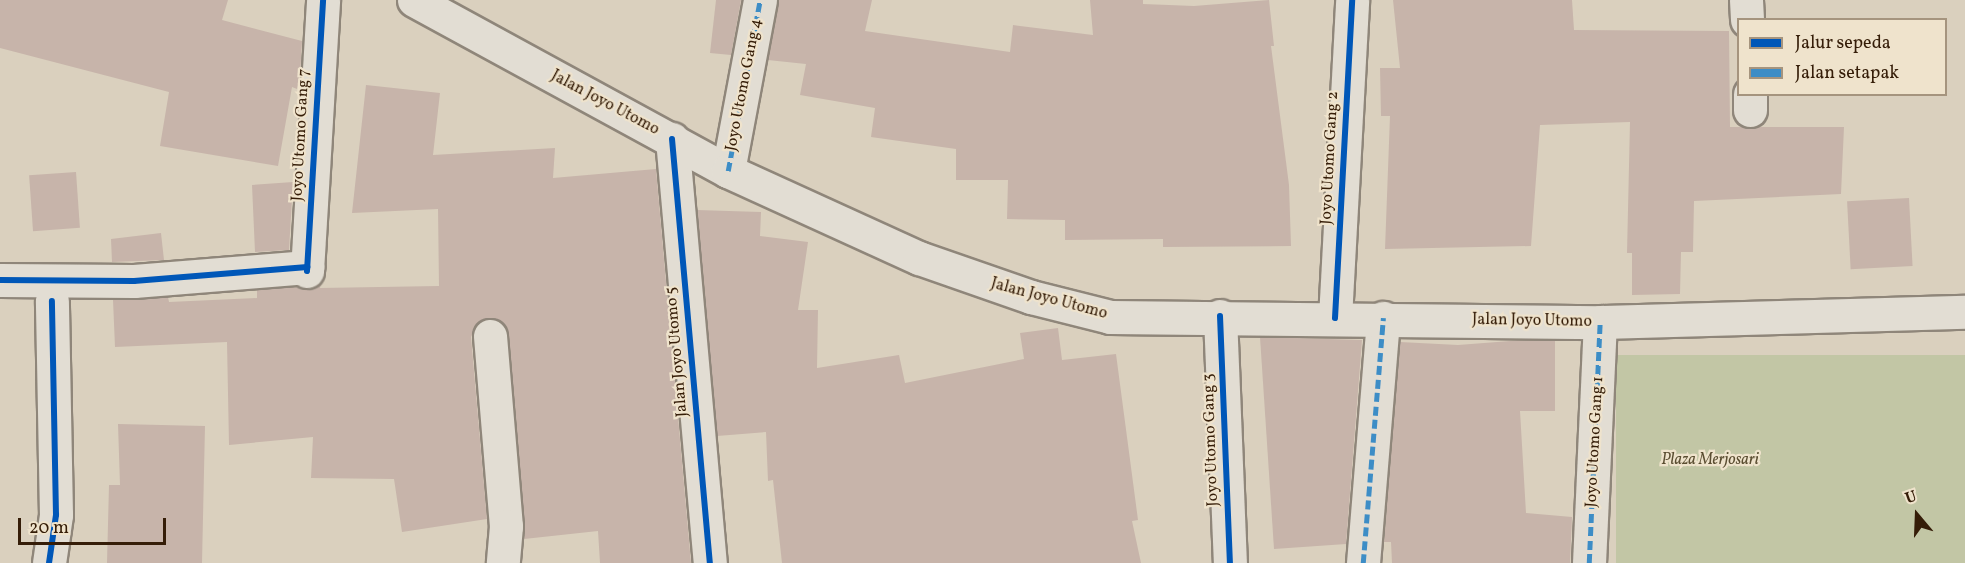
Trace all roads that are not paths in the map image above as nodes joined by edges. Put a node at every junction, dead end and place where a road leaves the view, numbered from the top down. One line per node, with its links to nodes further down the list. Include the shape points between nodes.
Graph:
1 (323, 0): 9 (street, Joyo Utomo Gang 7, via 307,269 134,281)
2 (414, 0): 7 (street, Jalan Joyo Utomo)
3 (760, 0): 8 (street, Joyo Utomo Gang 4)
4 (1352, 0): 13 (street, Joyo Utomo Gang 2)
5 (1746, 0): 6 (street)
6 (1747, 18)
7 (672, 139): 8 (street, Jalan Joyo Utomo); 19 (street, Jalan Joyo Utomo 5)
8 (728, 171): 12 (street, Jalan Joyo Utomo, via 919,258 1031,297 1110,317)
9 (0, 280)
10 (52, 301): 17 (street, via 56,515)
11 (1965, 312): 15 (street, Jalan Joyo Utomo)
12 (1220, 316): 13 (street, Jalan Joyo Utomo); 20 (street, Joyo Utomo Gang 3)
13 (1335, 318): 14 (street, Jalan Joyo Utomo)
14 (1383, 318): 15 (street, Jalan Joyo Utomo); 21 (street)
15 (1600, 321): 22 (street, Joyo Utomo Gang 1)
16 (490, 336): 18 (street, via 506,526)
17 (49, 563)
18 (503, 563)
19 (710, 563)
20 (1230, 563)
21 (1362, 563)
22 (1589, 563)

